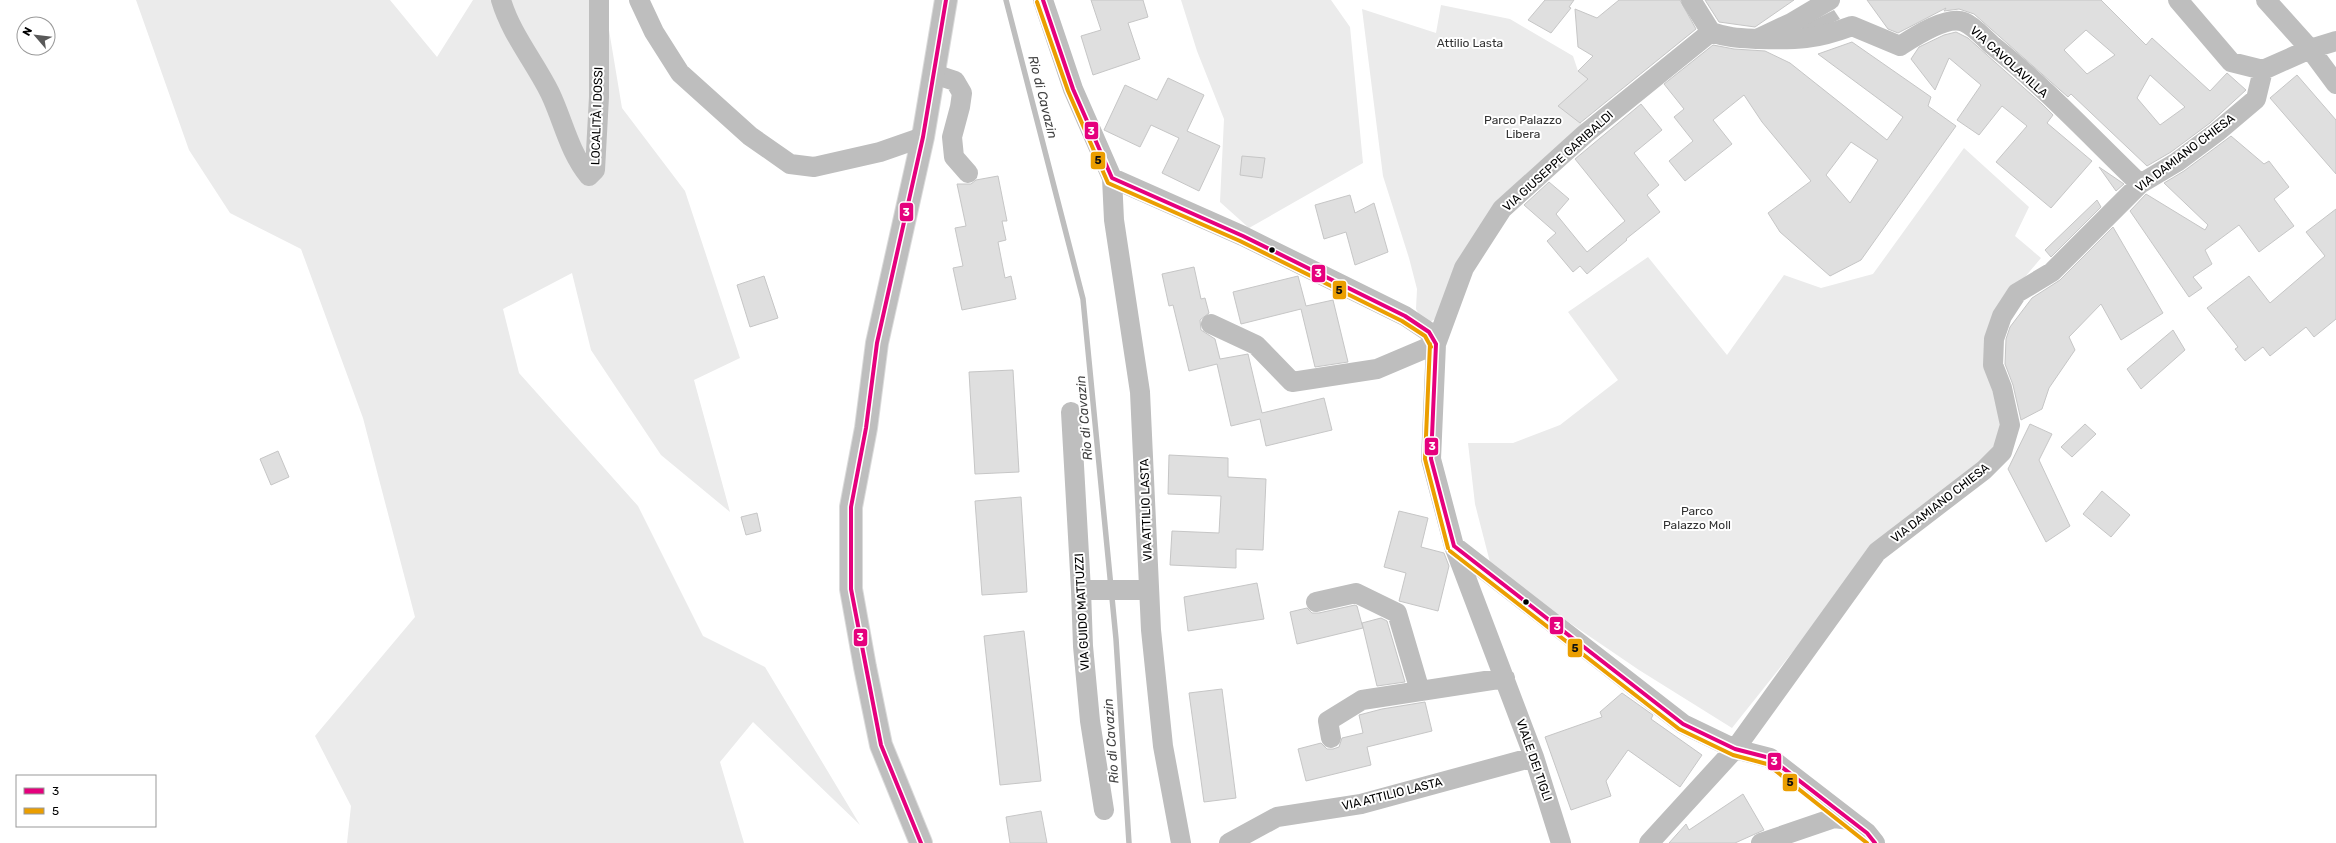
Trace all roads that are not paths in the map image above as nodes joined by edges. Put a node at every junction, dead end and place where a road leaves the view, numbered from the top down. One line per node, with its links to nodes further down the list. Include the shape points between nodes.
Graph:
1 (501, 0): 2 (street, LOCALITÀ I DOSSI, via 506,18 550,92 579,163 589,176 595,170 596,163)
2 (599, 0)
3 (639, 0): 17 (street, via 654,32 680,73 750,136 790,164 814,167 880,152)
4 (946, 0): 15 (main road)
5 (1043, 0): 19 (street, via 1073,89)
6 (1691, 0): 10 (street)
7 (1830, 0): 11 (street, via 1791,23)
8 (2178, 0): 14 (street, via 2231,62)
9 (2266, 0): 13 (street)
10 (1711, 32): 11 (street, via 1739,39); 22 (street, VIA GIUSEPPE GARIBALDI, via 1585,134 1502,209 1464,268)
11 (1757, 38): 20 (street, VIA CAVOLAVILLA, via 1792,41 1822,37 1852,26 1900,46 1940,25 1964,22 2007,57)
12 (2336, 41): 13 (street)
13 (2310, 49): 14 (street); 16 (street)
14 (2263, 70): 20 (street, VIA DAMIANO CHIESA, via 2256,98 2183,158)
15 (934, 74): 17 (main road); 18 (street, via 955,81 962,93 952,137 954,157)
16 (2336, 84)
17 (923, 137): 35 (main road, via 877,343 866,428 851,507 851,589 881,746)
18 (968, 173)
19 (1112, 178): 22 (street, via 1243,236 1405,316 1429,332); 26 (street, VIA ATTILIO LASTA, via 1114,220 1140,392)
20 (2140, 184): 31 (street, VIA DAMIANO CHIESA, via 2052,272 2017,293 2002,316 1994,339 1993,365 2002,388 2010,425 2002,452 1984,470 1876,552)
21 (1210, 324): 22 (street, via 1256,346 1292,382 1340,383)
22 (1436, 344): 24 (street, VIA GIUSEPPE GARIBALDI, via 1431,459)
23 (1070, 412): 25 (street, VIA GUIDO MATTUZZI)
24 (1454, 546): 28 (street, VIALE DEI TIGLI); 31 (street, via 1683,724)
25 (1082, 590): 26 (street); 33 (street, VIA GUIDO MATTUZZI, via 1083,646 1089,713)
26 (1149, 590): 36 (street, VIA ATTILIO LASTA, via 1150,630 1164,746)
27 (1316, 602): 29 (street, via 1356,593 1397,613)
28 (1505, 678): 29 (street); 32 (street, VIALE DEI TIGLI)
29 (1420, 691): 30 (street, via 1362,700 1328,721)
30 (1331, 738)
31 (1735, 749): 34 (street, via 1770,758); 39 (street, VIA DAMIANO CHIESA)
32 (1534, 757): 37 (street, VIA ATTILIO LASTA, via 1361,804 1277,817); 38 (street, VIALE DEI TIGLI)
33 (1104, 810)
34 (1850, 820): 40 (street, via 1834,818); 41 (street)
35 (921, 843)
36 (1181, 843)
37 (1229, 843)
38 (1561, 843)
39 (1649, 843)
40 (1761, 843)
41 (1875, 843)

